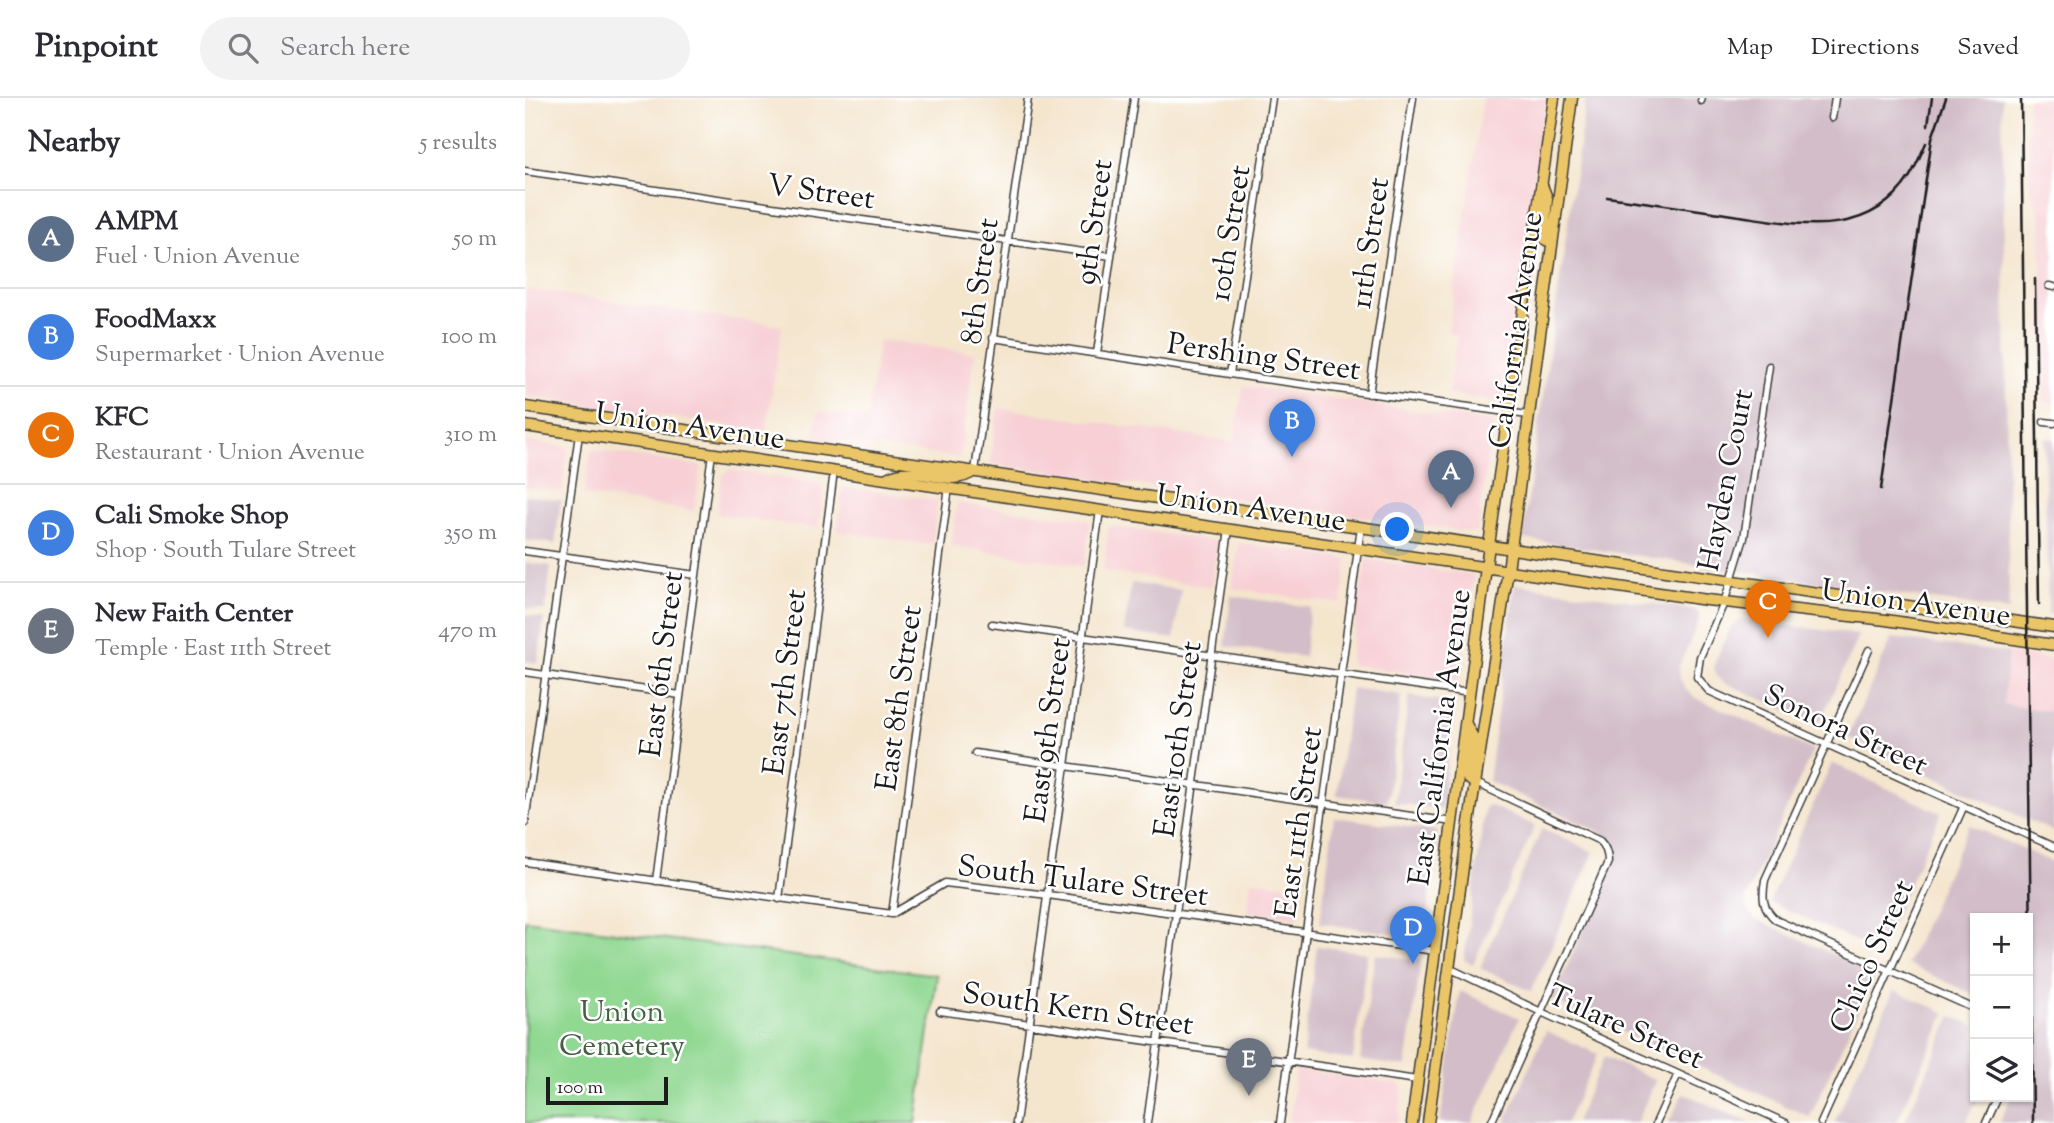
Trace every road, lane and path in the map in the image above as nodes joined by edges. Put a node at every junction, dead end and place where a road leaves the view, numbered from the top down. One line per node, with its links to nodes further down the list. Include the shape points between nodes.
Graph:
1 (1028, 98): 13 (street, 8th Street)
2 (1134, 98): 15 (street, 9th Street)
3 (1272, 98): 19 (street, 10th Street)
4 (1413, 98): 20 (street, 11th Street)
5 (1554, 98): 12 (main road, California Avenue)
6 (1565, 98): 10 (main road)
7 (1572, 98): 10 (main road, California Avenue)
8 (1835, 98): 9 (street)
9 (1832, 118)
10 (1569, 122): 14 (main road, California Avenue)
11 (525, 172): 13 (street, V Street)
12 (1541, 183): 14 (main road, via 1547,198 1544,237); 22 (main road, California Avenue)
13 (1007, 240): 15 (street, V Street); 16 (street, 8th Street)
14 (1552, 242): 23 (main road, California Avenue)
15 (1111, 256): 17 (street, 9th Street)
16 (993, 338): 17 (street, Pershing Street); 30 (street, 8th Street)
17 (1097, 353): 19 (street, Pershing Street)
18 (1769, 366): 44 (street, Hayden Court, via 1745,538)
19 (1230, 374): 20 (street, Pershing Street)
20 (1369, 394): 22 (street, Pershing Street)
21 (525, 407): 30 (main road, Union Avenue)
22 (1508, 412): 23 (street, Pershing Street); 36 (main road, California Avenue)
23 (1528, 415): 38 (main road, California Avenue)
24 (2044, 422): 25 (street)
25 (2054, 423)
26 (525, 426): 27 (main road, Union Avenue)
27 (579, 434): 28 (main road, Union Avenue); 40 (street)
28 (712, 453): 29 (main road, Union Avenue); 43 (street, East 6th Street)
29 (834, 471): 31 (main road, Union Avenue); 72 (street, East 7th Street)
30 (975, 471): 31 (main road, via 962,479 904,472); 34 (main road, Union Avenue)
31 (887, 478): 32 (main road, Union Avenue)
32 (950, 487): 33 (main road, Union Avenue); 74 (street, East 8th Street)
33 (1100, 510): 35 (main road, Union Avenue); 48 (street, East 9th Street)
34 (1361, 527): 36 (main road, Union Avenue); 37 (street, East 11th Street)
35 (1229, 528): 37 (main road, Union Avenue); 51 (street, East 10th Street)
36 (1489, 545): 38 (main road, Union Avenue); 41 (main road, California Avenue)
37 (1359, 548): 41 (main road, Union Avenue); 53 (street, East 11th Street)
38 (1510, 549): 42 (main road, California Avenue); 44 (main road, Union Avenue)
39 (525, 551): 40 (street)
40 (562, 556): 43 (street); 54 (street)
41 (1486, 566): 42 (main road, Union Avenue); 55 (main road, East California Avenue)
42 (1508, 570): 45 (main road, Union Avenue); 61 (main road, East California Avenue)
43 (696, 575): 56 (street, East 6th Street)
44 (1731, 581): 45 (street, Hayden Court); 47 (main road, Union Avenue)
45 (1724, 603): 49 (main road, Union Avenue, via 1886,620); 58 (street, Sonora Street, via 1700,657 1697,677 1709,691)
46 (992, 624): 48 (street)
47 (2054, 627)
48 (1083, 637): 51 (street); 60 (street, East 9th Street)
49 (2054, 645)
50 (1870, 650): 58 (street)
51 (1212, 656): 53 (street); 62 (street, East 10th Street)
52 (525, 672): 54 (street)
53 (1341, 674): 55 (street); 63 (street, East 11th Street)
54 (545, 675): 56 (street); 66 (street)
55 (1470, 693): 57 (main road, East California Avenue)
56 (680, 695): 69 (street, East 6th Street)
57 (1466, 724): 61 (main road, via 1473,737 1468,779); 65 (main road, East California Avenue)
58 (1826, 745): 64 (street, Sonora Street); 79 (street, via 1765,880 1763,900 1776,920)
59 (975, 753): 60 (street)
60 (1065, 766): 62 (street); 71 (street, East 9th Street)
61 (1476, 782): 70 (main road, East California Avenue); 82 (street, via 1605,846 1608,862)
62 (1194, 785): 63 (street); 75 (street, East 10th Street)
63 (1324, 803): 65 (street); 76 (street, East 11th Street)
64 (1963, 807): 67 (street, Sonora Street); 79 (street, Chico Street)
65 (1453, 822): 70 (main road, via 1459,829); 73 (main road, East California Avenue)
66 (525, 823)
67 (2054, 847)
68 (525, 862): 69 (street)
69 (656, 881): 72 (street)
70 (1461, 884): 78 (main road, East California Avenue)
71 (1048, 895): 74 (street, South Tulare Street, via 945,883); 75 (street, South Tulare Street); 83 (street, East 9th Street)
72 (779, 899): 74 (street)
73 (1441, 903): 77 (main road, East California Avenue); 78 (main road, via 1443,959)
74 (892, 914)
75 (1176, 914): 76 (street, South Tulare Street); 84 (street, East 10th Street)
76 (1306, 932): 77 (street, South Tulare Street); 85 (street, East 11th Street)
77 (1435, 951): 87 (main road, East California Avenue)
78 (1449, 968): 82 (street, Tulare Street); 93 (main road, East California Avenue)
79 (1889, 972): 80 (street); 97 (street, Chico Street)
80 (1970, 1007)
81 (940, 1011): 83 (street, South Kern Street)
82 (1541, 1012): 86 (street, Tulare Street); 94 (street)
83 (1030, 1024): 84 (street, South Kern Street); 89 (street, East 9th Street)
84 (1158, 1043): 85 (street, South Kern Street); 90 (street, East 10th Street)
85 (1288, 1061): 87 (street, South Kern Street); 91 (street, East 11th Street)
86 (1678, 1074): 95 (street); 96 (street, Tulare Street)
87 (1417, 1080): 92 (main road, East California Avenue); 93 (main road, via 1423,1085)
88 (1996, 1102): 98 (street)
89 (1016, 1123)
90 (1147, 1123)
91 (1280, 1123)
92 (1412, 1123)
93 (1427, 1123)
94 (1490, 1123)
95 (1656, 1123)
96 (1786, 1123)
97 (1821, 1123)
98 (1986, 1123)

